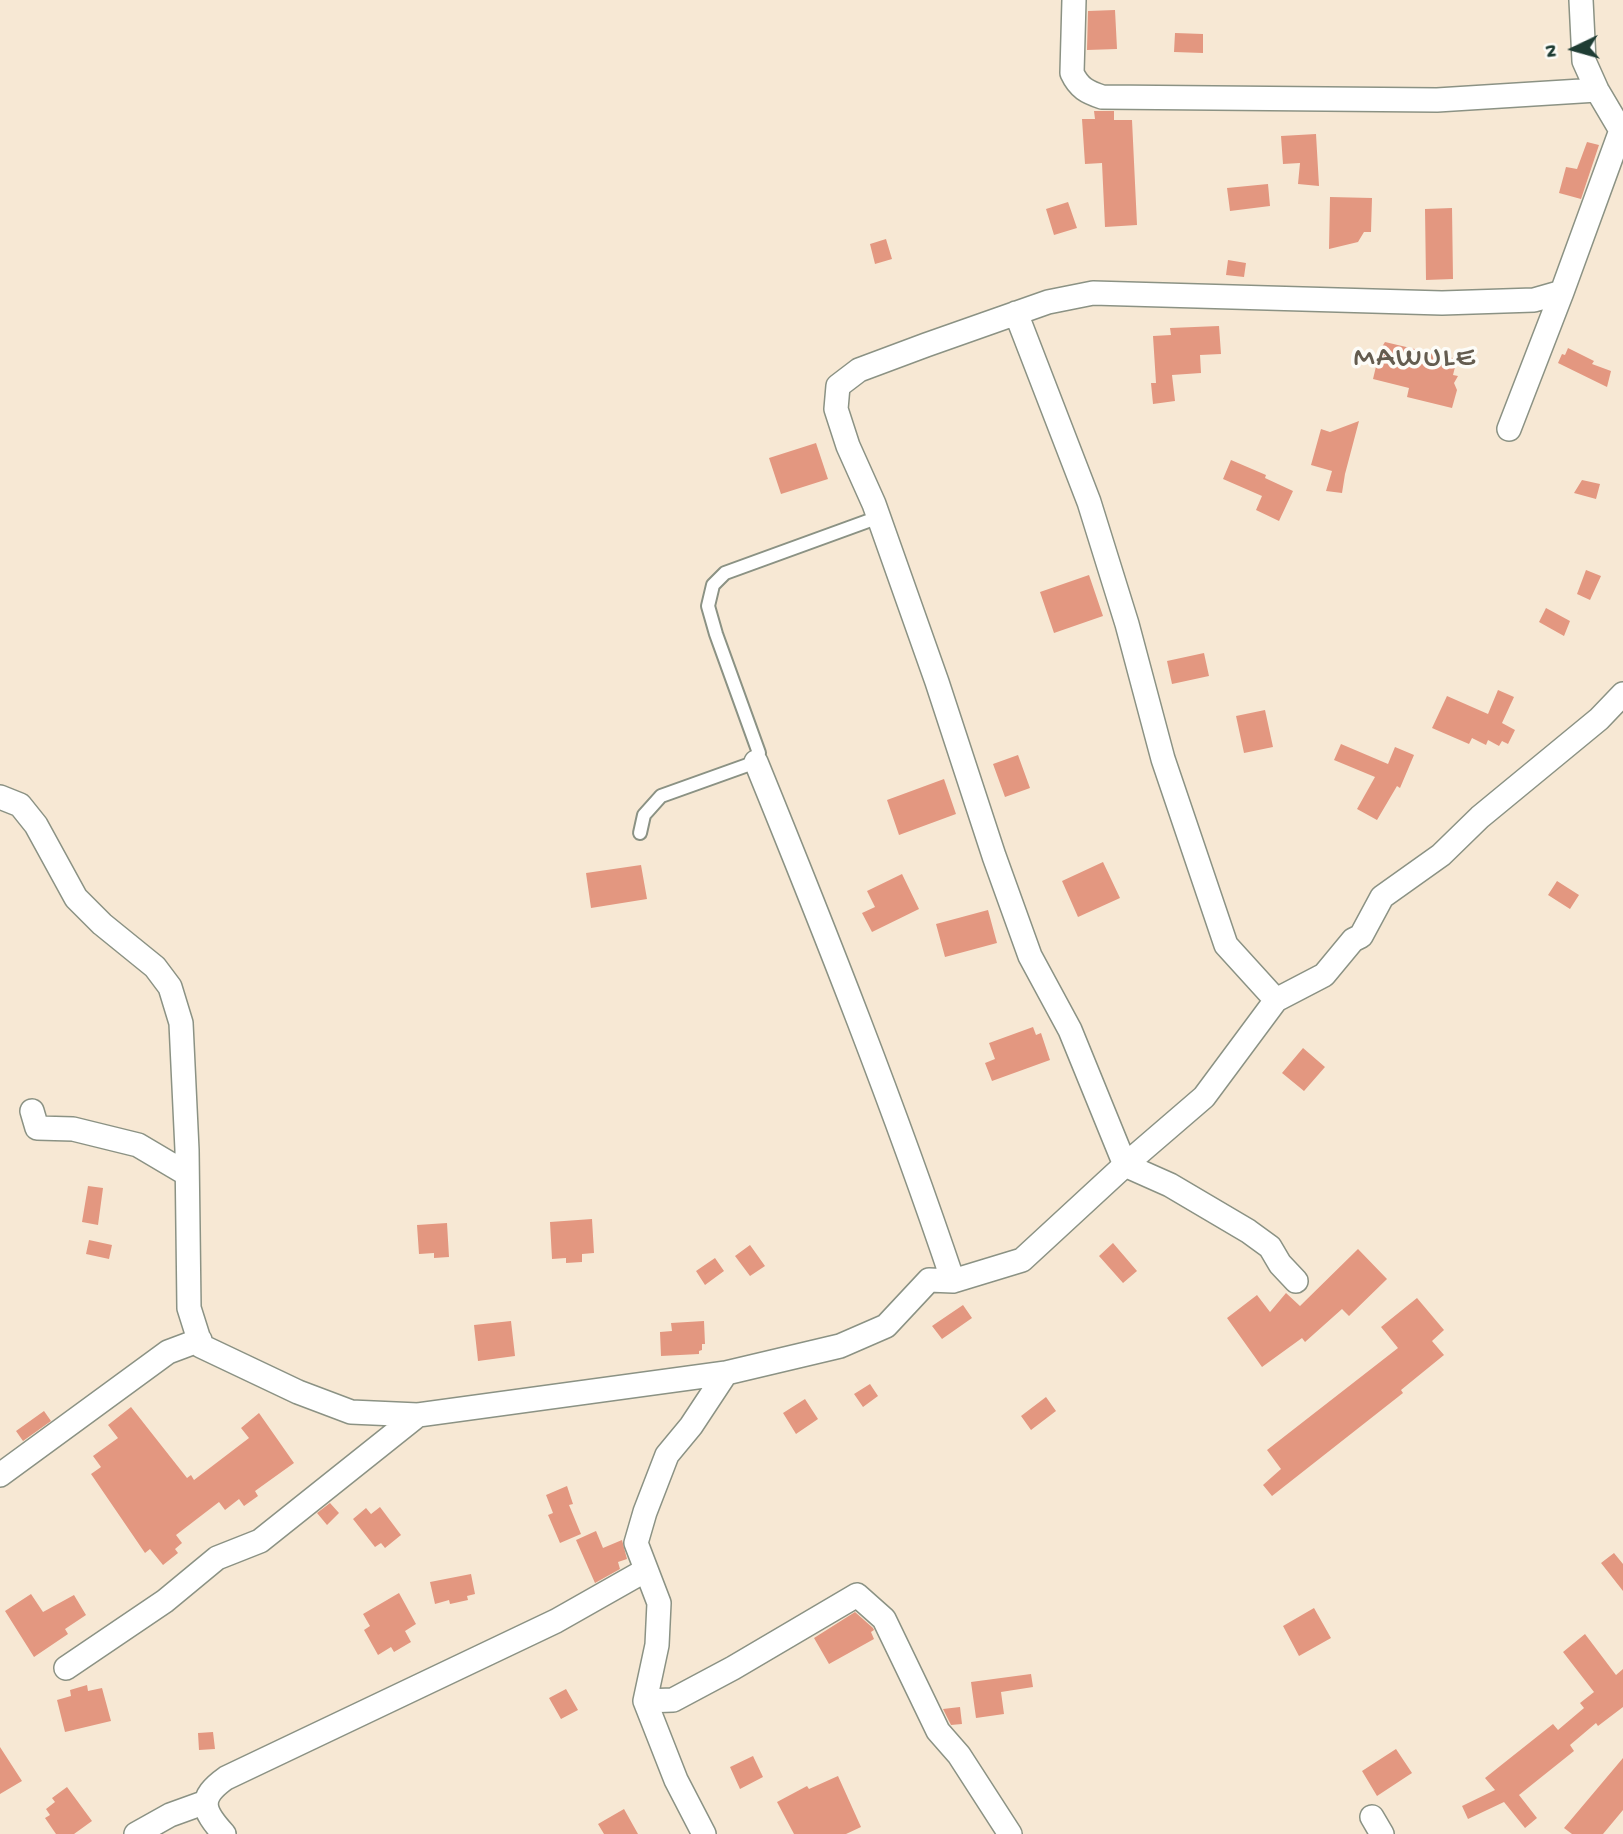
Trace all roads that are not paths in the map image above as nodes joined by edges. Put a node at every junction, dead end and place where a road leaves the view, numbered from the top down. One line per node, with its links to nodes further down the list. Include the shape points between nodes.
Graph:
1 (1074, 0): 3 (street, via 1072,73 1087,92 1102,97 1437,100)
2 (1581, 0): 3 (street, via 1584,61)
3 (1597, 90): 4 (street)
4 (1622, 134): 5 (street)
5 (1563, 292): 6 (street, via 1520,301 1442,303 1093,293); 7 (street)
6 (1016, 313): 8 (street, via 859,370 838,386 836,410); 13 (street, via 1089,502 1163,759 1226,946)
7 (1509, 429)
8 (878, 517): 10 (lane, via 725,573 713,585 708,606 759,753); 15 (street, via 1030,956 1070,1030)
9 (1623, 694): 13 (street, via 1441,855 1382,897 1361,936 1324,975)
10 (756, 762): 12 (lane, via 662,796 644,815); 17 (street, via 825,930)
11 (0, 797): 16 (street, via 20,805 36,825 76,898 155,967 170,987 181,1023)
12 (640, 833)
13 (1276, 1000): 15 (street, via 1203,1097)
14 (32, 1111): 16 (street, via 37,1128 73,1129 138,1145)
15 (1125, 1165): 17 (street, via 1022,1260); 18 (street, via 1170,1185 1248,1231 1270,1247)
16 (187, 1174): 19 (street, via 189,1308)
17 (953, 1281): 20 (street, via 929,1280 886,1326 840,1346)
18 (1296, 1281)
19 (200, 1340): 21 (street, via 201,1346 351,1412); 22 (street, via 167,1352)
20 (726, 1373): 21 (street); 23 (street, via 667,1455 636,1543)
21 (418, 1415): 24 (street, via 260,1541 217,1558 165,1601)
22 (0, 1475)
23 (646, 1570): 25 (street, via 659,1602 657,1645); 26 (street, via 556,1621 226,1778 211,1789)
24 (66, 1668)
25 (646, 1701): 29 (street, via 676,1780); 30 (street, via 673,1700 857,1595 884,1619 938,1731)
26 (206, 1802): 27 (street); 28 (street, via 210,1818)
27 (136, 1834)
28 (224, 1834)
29 (704, 1834)
30 (1010, 1834)

